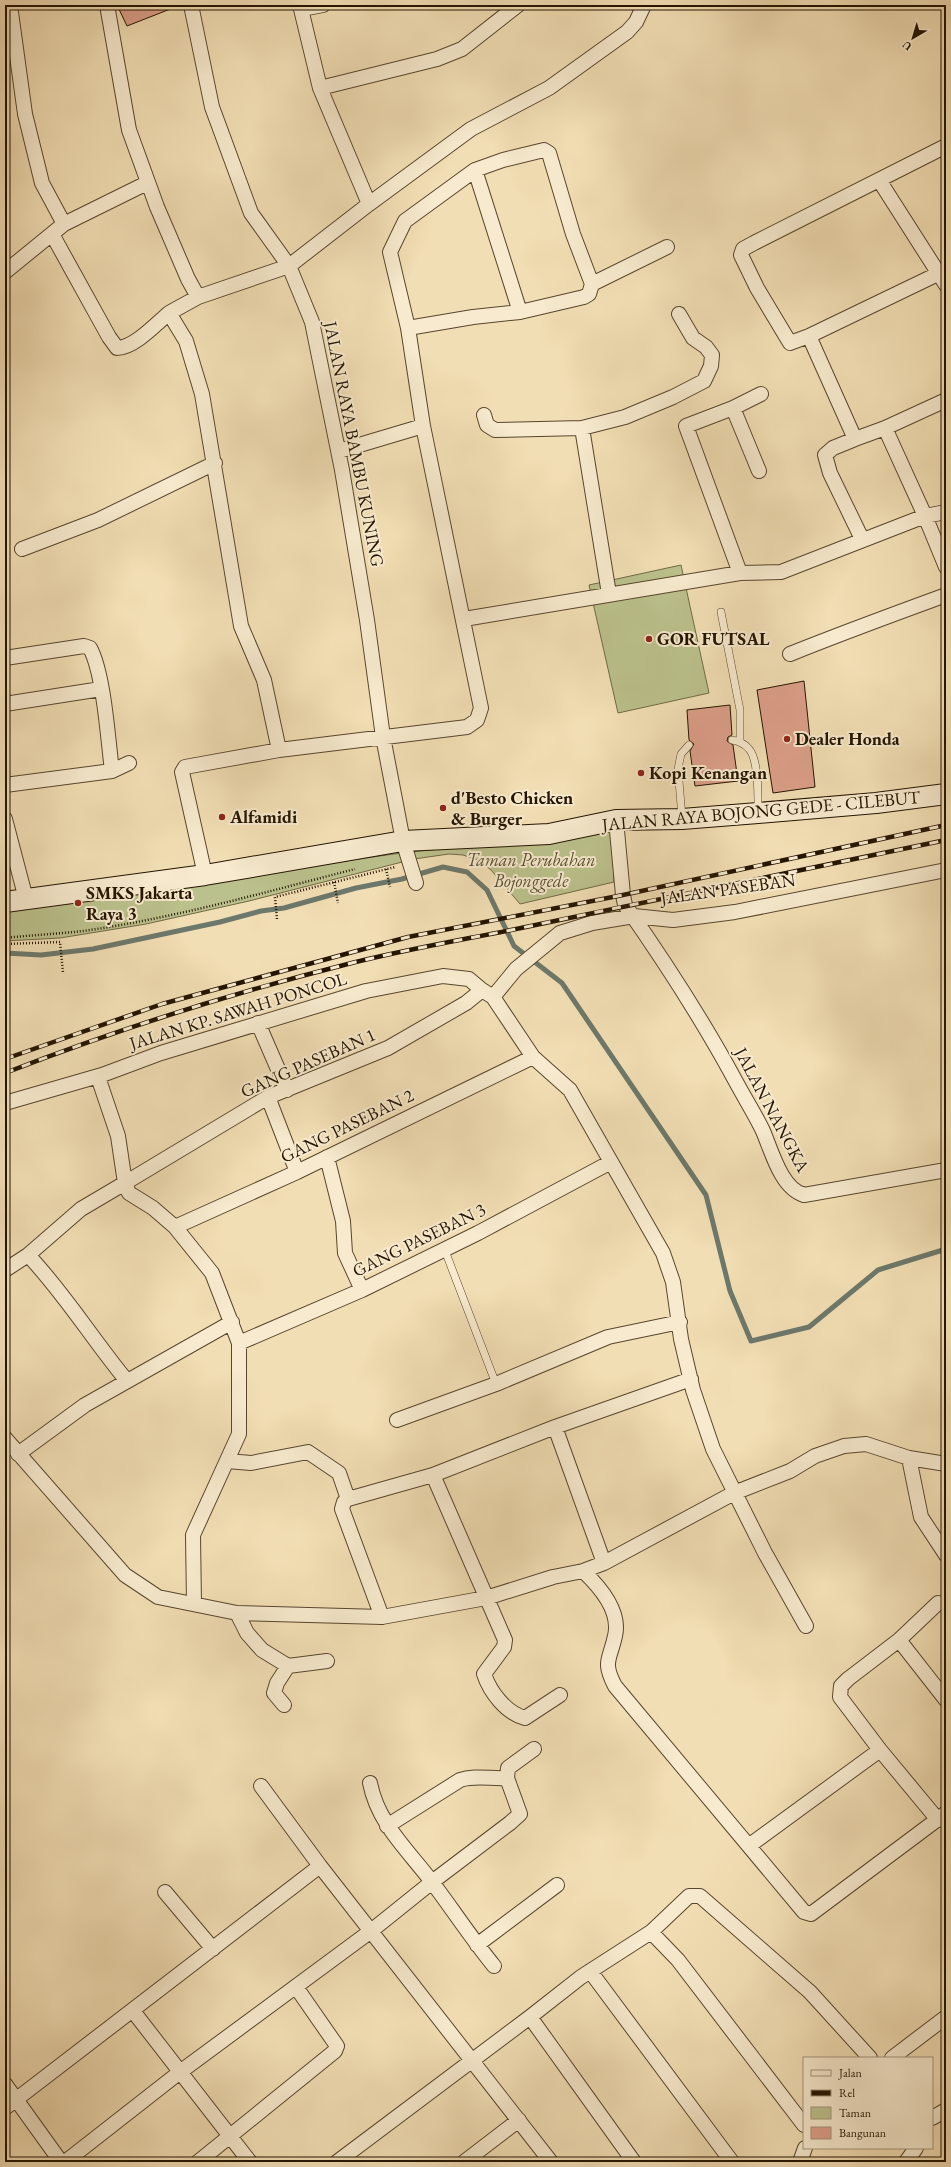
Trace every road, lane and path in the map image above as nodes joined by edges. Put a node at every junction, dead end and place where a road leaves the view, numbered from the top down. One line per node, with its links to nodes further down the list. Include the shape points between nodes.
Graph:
1 (10, 5): 14 (street, via 25,114 42,183)
2 (107, 5): 12 (street, via 129,130)
3 (190, 5): 17 (street, JALAN RAYA BAMBU KUNING, via 212,107 251,213)
4 (323, 5): 7 (street)
5 (518, 5): 8 (street, via 462,49 437,59)
6 (644, 5): 13 (street, via 636,22 626,32 562,79 471,129)
7 (301, 7): 8 (street)
8 (320, 88): 13 (street)
9 (946, 146): 11 (street)
10 (475, 170): 20 (street, via 544,150 549,153 573,234); 22 (street); 25 (street, via 405,221 394,241 390,252)
11 (880, 180): 19 (street); 26 (street, via 743,249 743,263 790,343)
12 (147, 183): 14 (street); 21 (street)
13 (369, 204): 17 (street)
14 (64, 224): 15 (street)
15 (52, 234): 18 (street); 24 (street, via 117,348 132,344)
16 (667, 247): 20 (street)
17 (289, 266): 21 (street); 35 (street, JALAN RAYA BAMBU KUNING, via 312,322)
18 (5, 272)
19 (944, 276): 26 (street)
20 (592, 284): 22 (street, via 589,294 584,297)
21 (198, 297): 24 (street)
22 (520, 312): 25 (street)
23 (679, 314): 32 (street, via 693,338 712,355 711,366 704,381 625,417)
24 (172, 318): 36 (street, via 186,341 202,394)
25 (408, 328): 31 (street)
26 (809, 336): 34 (street)
27 (761, 394): 29 (street)
28 (946, 400): 33 (street)
29 (733, 408): 37 (street); 43 (street, via 686,426)
30 (484, 415): 32 (street, via 488,425 495,430)
31 (423, 426): 35 (street); 47 (street)
32 (582, 428): 44 (street)
33 (885, 428): 34 (street); 39 (street)
34 (855, 439): 40 (street, via 833,448 825,455 830,472)
35 (339, 451): 52 (street, JALAN RAYA BAMBU KUNING)
36 (214, 463): 41 (street, via 98,520); 54 (street, via 241,626 264,680)
37 (759, 470)
38 (946, 512): 39 (street)
39 (925, 516): 40 (street); 42 (street)
40 (862, 539): 43 (street, via 781,572)
41 (22, 549)
42 (946, 568)
43 (740, 573): 44 (street)
44 (608, 594): 47 (street)
45 (946, 595): 48 (street)
46 (721, 612): 59 (lane, via 740,710 736,741 750,749 758,778)
47 (464, 619): 52 (street, via 481,708 477,720 467,727)
48 (790, 654)
49 (5, 658): 50 (street, via 84,646 92,652)
50 (101, 689): 51 (street); 56 (street)
51 (5, 704)
52 (383, 737): 54 (street); 63 (street, JALAN RAYA BAMBU KUNING)
53 (689, 745): 61 (lane, via 681,754 678,769)
54 (279, 750): 68 (street, via 185,767 182,772)
55 (129, 763): 56 (street)
56 (112, 771): 57 (street)
57 (5, 784)
58 (946, 794): 59 (main road, JALAN RAYA BOJONG GEDE - CILEBUT)
59 (758, 813): 61 (main road, JALAN RAYA BOJONG GEDE - CILEBUT)
60 (5, 819): 72 (street)
61 (682, 819): 62 (main road, JALAN RAYA BOJONG GEDE - CILEBUT)
62 (616, 820): 63 (main road, JALAN RAYA BOJONG GEDE - CILEBUT, via 549,834); 75 (street, JALAN NANGKA, via 623,895 625,905)
63 (403, 841): 64 (street, JALAN RAYA BAMBU KUNING); 68 (main road, JALAN RAYA BOJONG GEDE - CILEBUT)
64 (410, 865): 66 (path); 70 (street, JALAN RAYA BAMBU KUNING)
65 (362, 868): 77 (path, via 161,916 83,931)
66 (386, 869): 69 (path); 71 (path)
67 (946, 870): 75 (street, JALAN PASEBAN, via 735,912 673,920)
68 (205, 875): 72 (main road, JALAN RAYA BOJONG GEDE - CILEBUT)
69 (334, 882): 74 (path); 76 (path, via 275,897)
70 (416, 883)
71 (390, 887)
72 (26, 899): 73 (main road, JALAN RAYA BOJONG GEDE - CILEBUT)
73 (5, 902)
74 (338, 903)
75 (634, 916): 81 (street, JALAN PASEBAN, via 592,923 560,933); 90 (street, JALAN NANGKA, via 701,1019 761,1128 781,1173 795,1192 804,1195)
76 (277, 919)
77 (5, 938)
78 (6, 944): 79 (path, via 8,967); 80 (path, via 60,942)
79 (5, 971)
80 (63, 973)
81 (487, 994): 82 (street, JALAN KP. SAWAH PONCOL, via 469,979 443,976 366,992); 83 (street); 85 (street, GANG PASEBAN 1, via 466,1003 388,1048)
82 (258, 1023): 84 (street, JALAN KP. SAWAH PONCOL); 85 (street)
83 (533, 1057): 88 (street, GANG PASEBAN 2); 89 (street, via 570,1090)
84 (98, 1077): 87 (street, JALAN KP. SAWAH PONCOL); 92 (street, via 118,1136)
85 (287, 1090): 86 (street, GANG PASEBAN 1)
86 (268, 1097): 91 (street); 92 (street, GANG PASEBAN 1)
87 (5, 1103)
88 (327, 1157): 91 (street, GANG PASEBAN 2); 97 (street, via 343,1221 345,1253)
89 (611, 1162): 94 (street, GANG PASEBAN 3, via 478,1233); 99 (street, via 663,1254 673,1282)
90 (946, 1170)
91 (297, 1172): 93 (street, GANG PASEBAN 2)
92 (125, 1183): 93 (street, via 129,1193 153,1208); 95 (street, GANG PASEBAN 1, via 81,1209)
93 (175, 1227): 98 (street, via 212,1273)
94 (444, 1248): 97 (street, GANG PASEBAN 3); 103 (lane)
95 (28, 1255): 96 (street, GANG PASEBAN 1); 102 (street)
96 (5, 1270)
97 (362, 1290): 100 (street, GANG PASEBAN 3)
98 (232, 1322): 100 (street); 102 (street)
99 (680, 1322): 101 (street, via 681,1339); 103 (street, via 608,1337)
100 (239, 1343): 109 (street, via 239,1434)
101 (691, 1379): 105 (street); 112 (street, via 713,1449)
102 (127, 1381): 107 (street, via 85,1405)
103 (496, 1384): 104 (street)
104 (396, 1420)
105 (555, 1428): 111 (street); 115 (street)
106 (5, 1438): 107 (street)
107 (18, 1454): 119 (street, via 125,1574 158,1597)
108 (910, 1458): 110 (street); 112 (street, via 866,1444 844,1446 815,1456 790,1471); 114 (street, via 921,1517)
109 (227, 1461): 113 (street, via 251,1463 308,1452 339,1473); 119 (street, via 193,1535)
110 (946, 1464)
111 (433, 1475): 113 (street); 117 (street)
112 (734, 1493): 115 (street); 122 (street)
113 (348, 1499): 121 (street, via 342,1509)
114 (946, 1554)
115 (604, 1563): 116 (street)
116 (583, 1571): 117 (street, via 553,1577); 136 (street, via 606,1597 614,1617 616,1634 607,1665 615,1686)
117 (486, 1598): 121 (street); 126 (street, via 505,1640 504,1647 484,1674 488,1687 500,1701 518,1716 525,1718)
118 (938, 1603): 123 (street)
119 (194, 1604): 120 (street)
120 (237, 1613): 121 (street); 125 (street, via 247,1633 262,1650)
121 (382, 1617)
122 (806, 1626)
123 (900, 1640): 127 (street); 130 (street, via 841,1686 840,1697)
124 (326, 1661): 125 (street)
125 (288, 1666): 128 (street, via 274,1688 274,1693)
126 (560, 1695)
127 (946, 1700)
128 (284, 1705)
129 (534, 1749): 131 (street, via 508,1768)
130 (880, 1750): 134 (street); 136 (street)
131 (507, 1778): 135 (street, via 485,1779 469,1776); 138 (street, via 520,1814)
132 (370, 1783): 135 (street, via 374,1801)
133 (261, 1786): 137 (street)
134 (942, 1817): 136 (street, via 811,1914 804,1912 796,1904)
135 (387, 1826): 138 (street)
136 (750, 1845)
137 (320, 1866): 141 (street); 144 (street)
138 (432, 1882): 141 (street); 143 (street)
139 (557, 1885): 143 (street)
140 (165, 1892): 144 (street)
141 (371, 1931): 147 (street); 153 (street)
142 (651, 1932): 146 (street); 151 (street, via 689,1896 700,1896 810,1992); 161 (street, via 678,1960)
143 (477, 1945): 145 (street)
144 (213, 1949): 148 (street)
145 (494, 1966)
146 (590, 1971): 149 (street); 173 (street)
147 (296, 1987): 154 (street); 162 (street, via 337,2046)
148 (133, 2011): 154 (street); 156 (street)
149 (530, 2017): 153 (street); 172 (street)
150 (946, 2017): 152 (street)
151 (869, 2057)
152 (893, 2057)
153 (472, 2060): 160 (street); 169 (street)
154 (180, 2072): 162 (street); 166 (street)
155 (5, 2084): 156 (street)
156 (16, 2100): 157 (street); 165 (street)
157 (5, 2108)
158 (946, 2110): 159 (street)
159 (933, 2117)
160 (519, 2120): 170 (street); 171 (street)
161 (803, 2124)
162 (231, 2137): 167 (street); 168 (street)
163 (805, 2149): 174 (street)
164 (915, 2149): 175 (street)
165 (61, 2162)
166 (65, 2162)
167 (198, 2162)
168 (250, 2162)
169 (337, 2162)
170 (464, 2162)
171 (551, 2162)
172 (634, 2162)
173 (732, 2162)
174 (800, 2162)
175 (906, 2162)

